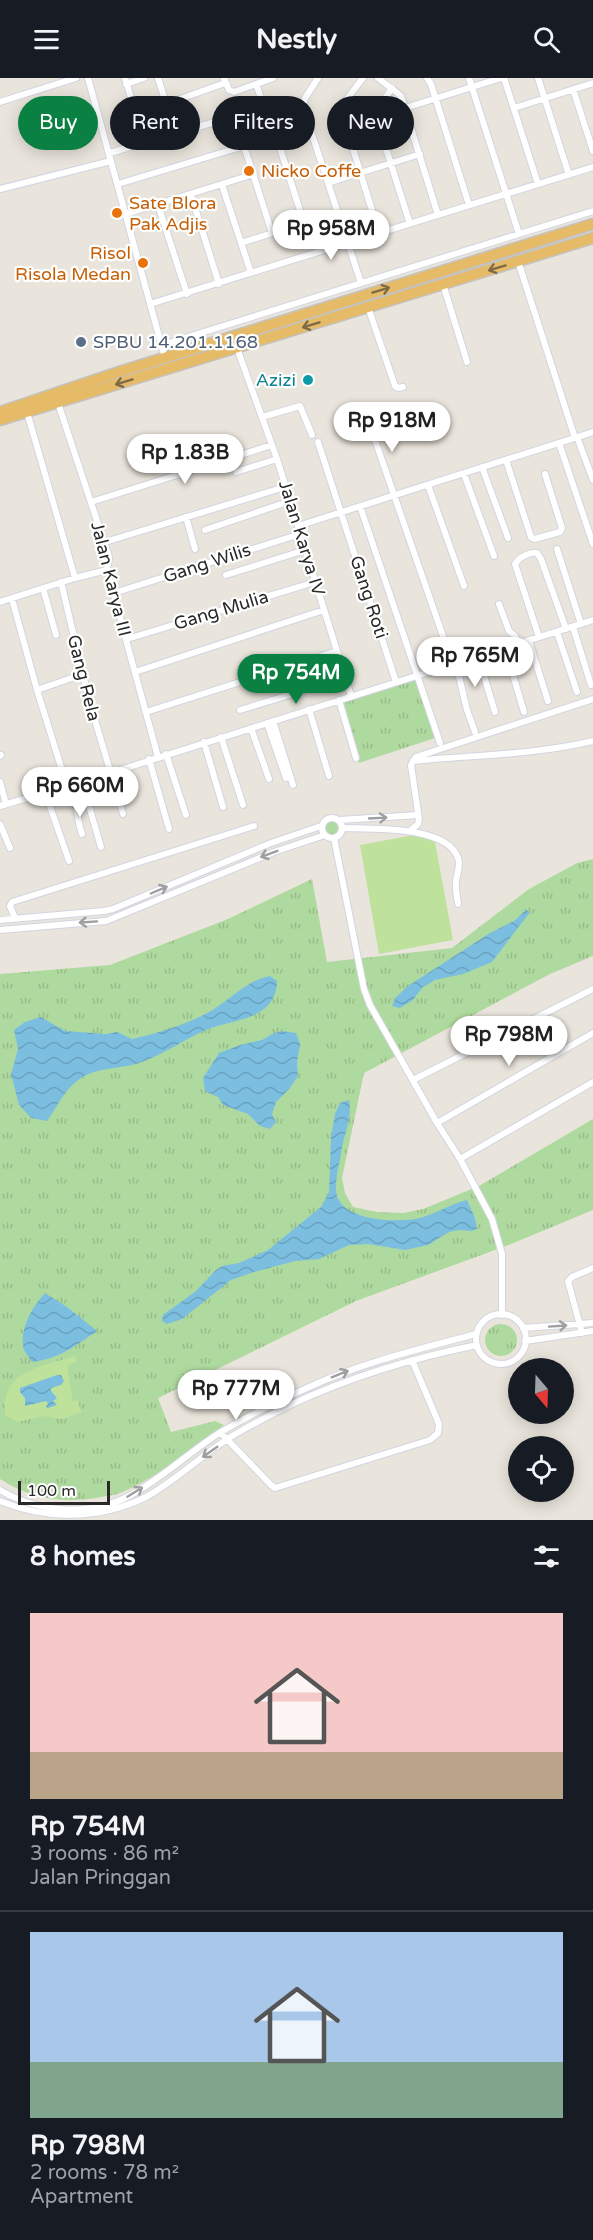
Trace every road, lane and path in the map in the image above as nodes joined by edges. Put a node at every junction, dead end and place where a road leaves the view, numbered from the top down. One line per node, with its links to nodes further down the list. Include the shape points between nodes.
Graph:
1 (76, 78): 28 (street)
2 (88, 78): 38 (street)
3 (144, 78): 13 (street)
4 (158, 78): 21 (street)
5 (273, 78): 16 (street)
6 (318, 78): 24 (street)
7 (363, 78): 43 (street, via 341,110)
8 (378, 78): 17 (street)
9 (427, 78): 26 (street)
10 (469, 78): 18 (street)
11 (503, 78): 18 (street); 30 (street)
12 (538, 78): 27 (street)
13 (125, 81): 20 (street)
14 (224, 81): 16 (street, via 234,92); 22 (street)
15 (593, 83): 19 (street)
16 (256, 84): 23 (street)
17 (392, 88): 25 (street); 41 (street, via 377,115)
18 (472, 88): 26 (street); 51 (street)
19 (573, 89): 27 (street); 37 (street)
20 (130, 96)
21 (164, 96)
22 (186, 96)
23 (261, 96)
24 (306, 96)
25 (401, 96)
26 (436, 99): 29 (street); 54 (street)
27 (544, 99): 30 (street); 45 (street)
28 (0, 102)
29 (414, 105)
30 (514, 108): 48 (street)
31 (414, 136): 39 (street)
32 (315, 141): 46 (street)
33 (122, 150): 38 (street)
34 (231, 150): 47 (street)
35 (245, 150): 44 (street)
36 (280, 150): 59 (street)
37 (593, 151)
38 (110, 153): 40 (street)
39 (420, 154): 41 (street); 58 (street)
40 (111, 161): 47 (street); 50 (street)
41 (391, 163): 43 (street); 60 (street)
42 (593, 167): 45 (street)
43 (359, 173): 46 (street); 64 (street)
44 (254, 174): 49 (street); 63 (street)
45 (569, 175): 48 (street)
46 (328, 183): 56 (street)
47 (118, 184): 57 (street)
48 (537, 184): 51 (street)
49 (222, 185): 52 (street); 67 (street)
50 (0, 189)
51 (506, 194): 54 (street); 65 (street)
52 (191, 195): 53 (street); 72 (street)
53 (158, 205): 57 (street); 74 (street)
54 (469, 205): 58 (street)
55 (593, 211): 65 (street)
56 (339, 212): 59 (street); 68 (street)
57 (126, 214): 75 (street)
58 (438, 215): 60 (street)
59 (304, 223): 63 (street)
60 (410, 224): 64 (street)
61 (593, 224): 62 (highway)
62 (578, 228): 66 (highway); 79 (highway, one-way to 62)
63 (272, 233): 67 (street)
64 (379, 233): 68 (street)
65 (519, 234): 71 (street)
66 (588, 240): 69 (highway)
67 (241, 243): 70 (street)
68 (348, 243): 70 (street); 71 (street)
69 (519, 264): 73 (highway, one-way to 73); 90 (street)
70 (250, 273): 72 (street)
71 (361, 283): 77 (street)
72 (219, 284): 74 (street)
73 (443, 285): 76 (highway); 80 (street)
74 (188, 294): 75 (street)
75 (150, 304): 77 (street)
76 (368, 307): 78 (highway, one-way to 78); 81 (street, via 395,386)
77 (162, 345): 79 (street)
78 (237, 348): 82 (highway, one-way to 82); 85 (street, Jalan Karya IV)
79 (165, 358): 83 (highway)
80 (467, 362)
81 (403, 387)
82 (58, 403): 84 (highway); 105 (street, Jalan Karya III)
83 (0, 412)
84 (27, 412): 87 (highway); 121 (street)
85 (262, 417): 89 (street, via 300,406); 93 (street, Jalan Karya IV)
86 (367, 417): 103 (street)
87 (0, 420)
88 (593, 432): 90 (street)
89 (312, 435)
90 (576, 438): 92 (street); 100 (street)
91 (318, 442): 107 (street, Gang Roti)
92 (559, 443): 95 (street); 114 (street)
93 (272, 445): 94 (street, Jalan Karya IV); 105 (street)
94 (277, 459): 97 (street); 102 (street, Jalan Karya IV)
95 (506, 460): 96 (street); 99 (street, via 534,538 560,532 562,528)
96 (482, 467): 98 (street); 112 (street)
97 (236, 472)
98 (464, 474): 101 (street); 118 (street)
99 (546, 474)
100 (593, 480)
101 (428, 485): 103 (street); 124 (street)
102 (285, 487): 104 (street, Jalan Karya IV); 108 (street)
103 (394, 496): 106 (street); 143 (street)
104 (290, 501): 109 (street, Jalan Karya IV); 110 (street)
105 (91, 502): 113 (street, Jalan Karya III)
106 (360, 506): 107 (street); 146 (street)
107 (341, 512): 109 (street); 148 (street, Gang Roti)
108 (186, 517): 113 (street); 115 (street)
109 (298, 526): 111 (street, Jalan Karya IV)
110 (205, 530)
111 (300, 534): 117 (street, Jalan Karya IV); 126 (street, Gang Wilis)
112 (508, 538)
113 (105, 542): 119 (street, Jalan Karya III)
114 (593, 544)
115 (195, 549)
116 (557, 549): 132 (street)
117 (305, 550): 120 (street); 123 (street, Jalan Karya IV)
118 (494, 556)
119 (107, 570): 121 (street); 126 (street, Jalan Karya III)
120 (226, 575)
121 (75, 578): 122 (street)
122 (61, 582): 125 (street); 145 (street, Gang Rela)
123 (315, 582): 130 (street, Jalan Karya IV); 137 (street, Gang Mulia)
124 (465, 586)
125 (43, 588): 127 (street); 135 (street)
126 (114, 593): 137 (street, Jalan Karya III)
127 (12, 599): 128 (street); 150 (street)
128 (0, 601)
129 (499, 604): 139 (street, via 509,631)
130 (324, 610): 141 (street, Jalan Karya IV); 144 (street)
131 (593, 620): 132 (street)
132 (580, 624): 133 (street)
133 (569, 628): 134 (street); 136 (street, via 541,560 534,552 514,564); 149 (street)
134 (557, 632): 136 (street); 151 (street)
135 (56, 635)
136 (539, 638): 138 (street)
137 (127, 639): 144 (street, Jalan Karya III)
138 (529, 641): 139 (street); 155 (street)
139 (519, 644): 140 (street)
140 (505, 648): 142 (street); 160 (street)
141 (337, 651): 147 (street, Jalan Karya IV); 158 (street)
142 (478, 657): 143 (street); 159 (street)
143 (454, 664): 146 (street); 163 (street)
144 (135, 672): 158 (street, Jalan Karya III)
145 (83, 674): 150 (street); 173 (street, Gang Rela)
146 (416, 676): 148 (street); 167 (street)
147 (345, 678): 152 (street, Jalan Karya IV); 157 (street)
148 (396, 682): 152 (street)
149 (591, 685)
150 (38, 690): 180 (street)
151 (577, 692)
152 (351, 696): 154 (street)
153 (593, 699): 172 (street, via 420,754)
154 (339, 700): 156 (street); 170 (street)
155 (548, 701)
156 (309, 709): 161 (street); 174 (street)
157 (240, 710)
158 (146, 712): 169 (street, Jalan Karya III)
159 (495, 712)
160 (524, 712)
161 (270, 722): 162 (street); 175 (street); 179 (street)
162 (251, 728): 164 (street); 176 (street)
163 (475, 732)
164 (221, 737): 166 (street); 183 (street)
165 (593, 741): 172 (street)
166 (204, 742): 168 (street); 184 (street)
167 (440, 743)
168 (166, 754): 169 (street); 186 (street)
169 (158, 757): 171 (street)
170 (356, 758)
171 (149, 759): 173 (street); 193 (street)
172 (412, 761): 187 (street)
173 (111, 772): 178 (street); 185 (street, Gang Rela)
174 (329, 776)
175 (286, 778)
176 (269, 779)
177 (0, 782): 182 (street)
178 (82, 782): 180 (street); 198 (street)
179 (293, 784)
180 (70, 785): 181 (street); 195 (street)
181 (45, 792): 182 (street); 200 (street)
182 (3, 805)
183 (243, 805)
184 (224, 807)
185 (123, 814)
186 (186, 815)
187 (418, 815): 188 (street, one-way to 187); 194 (street, via 418,824)
188 (339, 820): 191 (street, via 330,817); 192 (street)
189 (0, 824): 199 (street)
190 (254, 826): 205 (street, via 12,902)
191 (321, 826): 196 (street); 201 (street)
192 (342, 828): 194 (street); 197 (street)
193 (169, 829)
194 (411, 830): 203 (street, via 455,851 459,864)
195 (82, 834)
196 (325, 835): 197 (street); 202 (street, one-way to 202)
197 (334, 838): 211 (street, via 364,989)
198 (101, 847)
199 (10, 848)
200 (69, 861)
201 (189, 877): 202 (street); 204 (street, one-way to 201, via 113,909)
202 (192, 886): 207 (street, one-way to 207, via 106,921)
203 (458, 904)
204 (52, 915): 205 (street); 207 (street)
205 (15, 918): 206 (street)
206 (0, 920)
207 (52, 925): 208 (street)
208 (0, 930)
209 (593, 989): 211 (street)
210 (593, 1033): 213 (street)
211 (413, 1080): 213 (street)
212 (593, 1082): 214 (street)
213 (437, 1123): 214 (street)
214 (460, 1159): 216 (street, via 492,1219 502,1254)
215 (593, 1268): 218 (street, via 568,1281)
216 (502, 1314): 219 (street, via 513,1318); 222 (street, via 484,1321)
217 (593, 1323): 218 (street)
218 (579, 1325): 219 (street, one-way to 218); 221 (street)
219 (523, 1329): 223 (street)
220 (593, 1331): 221 (street)
221 (582, 1333): 223 (street)
222 (476, 1334): 224 (street); 226 (street, one-way to 222, via 306,1388 360,1366)
223 (525, 1341): 224 (street, via 517,1359 501,1364 485,1359)
224 (477, 1345): 225 (street)
225 (412, 1360): 227 (street, via 316,1393); 227 (street, via 439,1425 438,1433 430,1440 275,1488)
226 (221, 1433): 227 (street); 228 (street, one-way to 226, via 13,1498 53,1509 89,1508 134,1494)
227 (227, 1440): 229 (street, one-way to 229, via 146,1498 111,1513 51,1517)
228 (0, 1490)
229 (0, 1501)

